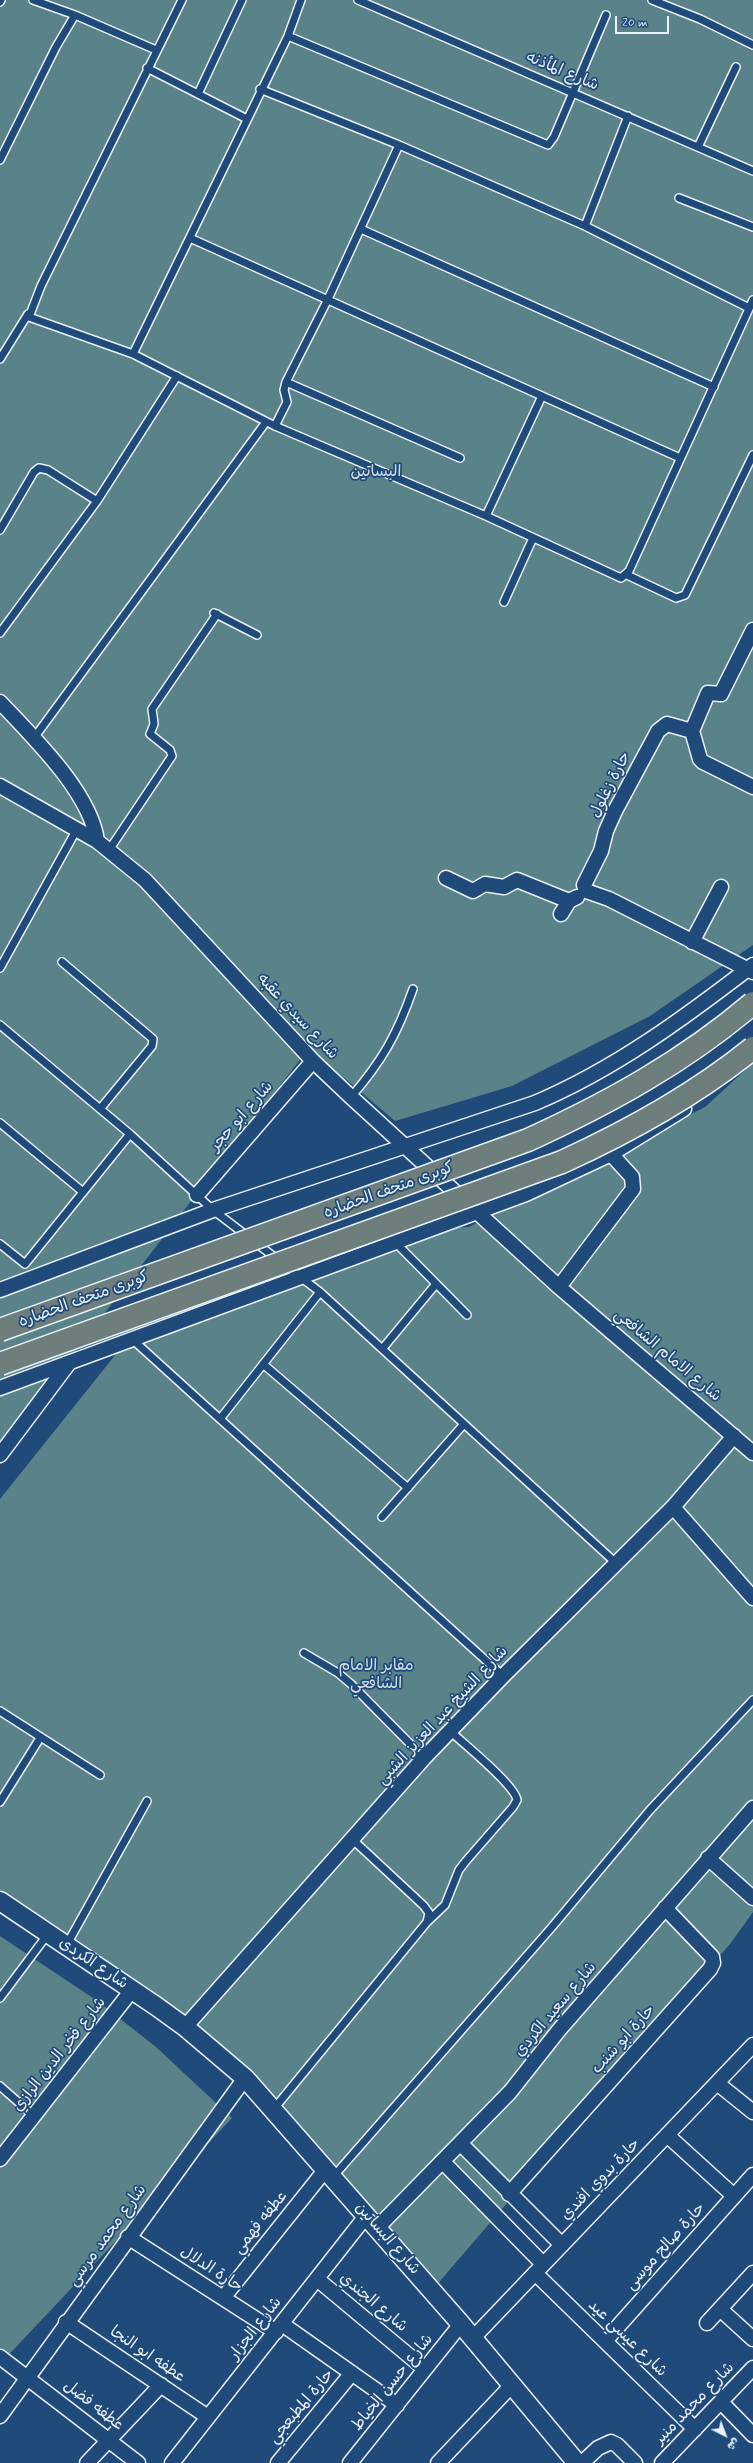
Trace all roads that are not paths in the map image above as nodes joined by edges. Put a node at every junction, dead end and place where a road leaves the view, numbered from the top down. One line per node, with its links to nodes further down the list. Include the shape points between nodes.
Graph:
1 (33, 0): 7 (lane)
2 (182, 0): 11 (lane)
3 (242, 0): 16 (lane)
4 (301, 0): 9 (lane)
5 (358, 0): 15 (lane, شارع المأذنه)
6 (652, 0): 10 (lane, via 700,19)
7 (75, 15): 11 (lane); 21 (lane, via 56,47)
8 (606, 15): 15 (lane)
9 (288, 36): 14 (lane); 15 (lane, via 546,145 552,141)
10 (753, 45)
11 (156, 50): 12 (lane)
12 (147, 68): 16 (lane); 31 (lane)
13 (736, 68): 20 (lane)
14 (260, 90): 18 (lane); 19 (lane)
15 (573, 92): 17 (lane, شارع المأذنه)
16 (198, 94): 18 (lane)
17 (628, 116): 20 (lane, شارع المأذنه); 24 (lane)
18 (247, 119): 27 (lane)
19 (399, 145): 24 (lane); 26 (lane)
20 (698, 147): 22 (lane, شارع المأذنه)
21 (0, 160)
22 (753, 171)
23 (679, 198): 25 (lane)
24 (585, 226): 30 (lane)
25 (753, 227)
26 (361, 229): 28 (lane); 36 (lane)
27 (190, 238): 28 (lane); 32 (lane)
28 (328, 299): 35 (lane); 37 (lane)
29 (753, 300): 30 (lane)
30 (749, 308): 36 (lane)
31 (28, 314): 32 (lane, via 29,317); 33 (lane)
32 (133, 354): 34 (lane)
33 (0, 359)
34 (177, 376): 38 (lane); 43 (lane)
35 (286, 382): 39 (lane, via 284,392 287,402); 41 (lane)
36 (714, 387): 42 (lane)
37 (542, 396): 42 (lane); 44 (lane)
38 (266, 422): 39 (lane); 54 (lane)
39 (275, 426): 44 (lane)
40 (753, 455): 47 (lane, via 685,595 676,598)
41 (460, 458)
42 (680, 458): 47 (lane)
43 (97, 501): 45 (lane, via 48,470 39,468 34,472); 50 (lane)
44 (486, 516): 46 (lane)
45 (0, 530)
46 (533, 538): 47 (lane, via 617,577); 48 (lane)
47 (627, 575)
48 (504, 602)
49 (753, 630): 53 (street, via 721,694 708,693)
50 (0, 633)
51 (257, 635): 59 (lane, via 216,613 152,709 154,724 150,734 170,750 172,756)
52 (0, 702): 54 (street)
53 (692, 731): 56 (street, via 703,762); 62 (street, حارة زغلول, via 667,724 658,731 609,824 601,851 585,878)
54 (34, 738): 58 (street, via 83,800 95,826)
55 (0, 786): 57 (street, شارع سيدي عقبه)
56 (753, 787)
57 (78, 829): 58 (street, شارع سيدي عقبه); 67 (lane)
58 (97, 841): 59 (street, شارع سيدي عقبه)
59 (109, 850): 74 (street, شارع سيدي عقبه, via 145,880)
60 (446, 878): 63 (street, via 473,891 485,884 504,887 517,880)
61 (721, 887): 65 (street)
62 (586, 892): 63 (street); 65 (street, via 609,899)
63 (569, 901): 64 (street)
64 (561, 914)
65 (692, 942): 68 (street)
66 (62, 962): 76 (lane, via 153,1039 152,1046)
67 (0, 968)
68 (751, 969): 79 (street, via 641,1047 572,1086 535,1102)
69 (412, 989): 75 (lane, via 390,1045)
70 (753, 1003): 93 (highway, كوبرى متحف الحضاره, bridge, via 705,1041 636,1087 528,1140)
71 (0, 1025): 76 (lane)
72 (753, 1048): 97 (highway, كوبرى متحف الحضاره, bridge, via 671,1106 635,1127 562,1162)
73 (753, 1058): 80 (street, via 690,1105)
74 (313, 1061): 75 (street, شارع سيدي عقبه); 82 (street, شارع ابو حجر)
75 (351, 1097): 79 (street, شارع سيدي عقبه)
76 (100, 1109): 78 (lane)
77 (0, 1122): 81 (lane)
78 (130, 1134): 81 (lane); 82 (lane)
79 (406, 1146): 83 (street); 84 (street, شارع سيدي عقبه)
80 (612, 1154): 84 (street, via 526,1194); 89 (street, via 632,1177 633,1188)
81 (83, 1192): 86 (lane, via 25,1264)
82 (197, 1195): 83 (lane)
83 (213, 1210): 87 (lane); 90 (street)
84 (477, 1213): 85 (street); 89 (street, شارع سيدي عقبه)
85 (396, 1242): 87 (street); 88 (lane)
86 (0, 1244)
87 (302, 1277): 91 (lane); 94 (street)
88 (436, 1284): 92 (lane); 95 (lane)
89 (559, 1286): 102 (street, شارع الامام الشافعي)
90 (0, 1290)
91 (320, 1292): 95 (lane); 98 (lane)
92 (467, 1315)
93 (0, 1330)
94 (133, 1340): 96 (street); 100 (lane)
95 (382, 1348): 101 (lane)
96 (69, 1363): 99 (street); 104 (street)
97 (0, 1364)
98 (263, 1364): 100 (lane); 105 (lane)
99 (0, 1388)
100 (220, 1419): 111 (lane)
101 (464, 1424): 105 (lane); 108 (lane)
102 (734, 1436): 103 (street, شارع الامام الشافعي); 106 (street, شارع الشيخ عبد العزيز الشبي)
103 (753, 1453)
104 (0, 1455)
105 (408, 1488): 107 (lane)
106 (673, 1507): 108 (street, شارع الشيخ عبد العزيز الشبي); 109 (street)
107 (382, 1517)
108 (617, 1564): 111 (street, شارع الشيخ عبد العزيز الشبي)
109 (753, 1598)
110 (304, 1653): 116 (lane, via 338,1673 351,1684)
111 (503, 1676): 114 (street, شارع الشيخ عبد العزيز الشبي)
112 (753, 1700): 143 (lane, via 650,1810 552,1927)
113 (0, 1711): 115 (lane)
114 (450, 1731): 116 (street, شارع الشيخ عبد العزيز الشبي); 126 (lane, via 502,1779 514,1792 517,1800 460,1870 445,1905)
115 (40, 1738): 117 (lane); 119 (lane)
116 (424, 1758): 121 (street, شارع الشيخ عبد العزيز الشبي)
117 (100, 1775)
118 (147, 1801): 128 (lane)
119 (0, 1802)
120 (753, 1808): 122 (street, شارع سعيد الكردي)
121 (352, 1839): 126 (lane, via 424,1906 429,1913); 131 (street, شارع الشيخ عبد العزيز الشبي)
122 (708, 1858): 123 (street); 125 (street, شارع سعيد الكردي)
123 (753, 1898)
124 (0, 1901): 127 (street, شارع الكردى)
125 (665, 1908): 140 (street, شارع سعيد الكردي, via 510,2092); 145 (street, حارة ابو شنب, via 712,1958 710,1969)
126 (427, 1922): 136 (lane)
127 (48, 1934): 128 (street, شارع الكردى); 130 (lane)
128 (66, 1946): 129 (street, شارع الكردى)
129 (132, 1990): 131 (street, شارع الكردى); 138 (street, شارع فخر الدين الرازي)
130 (0, 1998)
131 (185, 2027): 133 (street, شارع البساتين)
132 (753, 2045): 134 (street, حارة بدوي افندي)
133 (244, 2078): 136 (street, شارع البساتين); 148 (street, شارع محمد مرسي)
134 (717, 2083): 137 (street); 139 (street, حارة بدوي افندي)
135 (0, 2086): 138 (lane)
136 (273, 2110): 143 (street, شارع البساتين)
137 (753, 2112)
138 (34, 2116): 141 (street, شارع فخر الدين الرازي)
139 (667, 2135): 146 (street); 149 (street, حارة بدوي افندي)
140 (461, 2144): 142 (street, شارع سعيد الكردي); 145 (street)
141 (0, 2159)
142 (443, 2162): 147 (street, شارع سعيد الكردي); 150 (street, شارع عيسي عيد)
143 (329, 2173): 147 (street, شارع البساتين); 153 (street, عطفه فهمي)
144 (753, 2175): 146 (street, حارة صالح موسى)
145 (509, 2194): 149 (street)
146 (734, 2196): 161 (street, حارة صالح موسى)
147 (372, 2222): 152 (street, شارع الجزار); 157 (street, شارع البساتين)
148 (128, 2237): 153 (street, حارة الدلال); 155 (street, شارع محمد مرسي)
149 (562, 2245): 150 (street, حارة بدوي افندي)
150 (539, 2268): 159 (street, حارة بدوي افندي); 161 (street, شارع عيسي عيد)
151 (753, 2273): 154 (street)
152 (317, 2278): 158 (street, شارع الجزار); 164 (street, شارع الجندي)
153 (223, 2298): 158 (street, حارة الدلال)
154 (720, 2310): 156 (street); 160 (street)
155 (66, 2322): 166 (street, شارع محمد مرسي); 167 (street, عطفه ابو النجا)
156 (707, 2323)
157 (461, 2324): 159 (street, شارع البساتين); 164 (street, شارع حسن الخياط)
158 (279, 2328): 165 (street, حارة الدلال); 172 (street, شارع الجزار)
159 (473, 2338): 168 (street, شارع البساتين)
160 (753, 2339)
161 (605, 2341): 173 (street, شارع عيسي عيد)
162 (0, 2357): 166 (street, عطفه فضل)
163 (753, 2368): 169 (street, شارع محمد منير)
164 (425, 2369): 170 (street, شارع حسن الخياط)
165 (352, 2373): 170 (street, حارة الدلال); 180 (street, حارة المطبعجي)
166 (28, 2376): 171 (street, شارع محمد مرسي); 175 (street, عطفه فضل)
167 (161, 2385): 172 (street, عطفه ابو النجا); 175 (street)
168 (512, 2385): 176 (street, شارع البساتين); 182 (street)
169 (721, 2402): 173 (street, شارع محمد منير); 174 (street)
170 (397, 2405): 181 (street, شارع حسن الخياط)
171 (0, 2416)
172 (208, 2417): 179 (street, شارع الجزار)
173 (695, 2429): 184 (street, شارع محمد منير)
174 (753, 2435)
175 (109, 2439): 177 (street); 178 (street, عطفه فضل)
176 (574, 2461): 183 (street, via 611,2442 617,2444)
177 (87, 2463)
178 (138, 2463)
179 (172, 2463)
180 (278, 2463)
181 (350, 2463)
182 (438, 2463)
183 (635, 2463)
184 (662, 2463)

